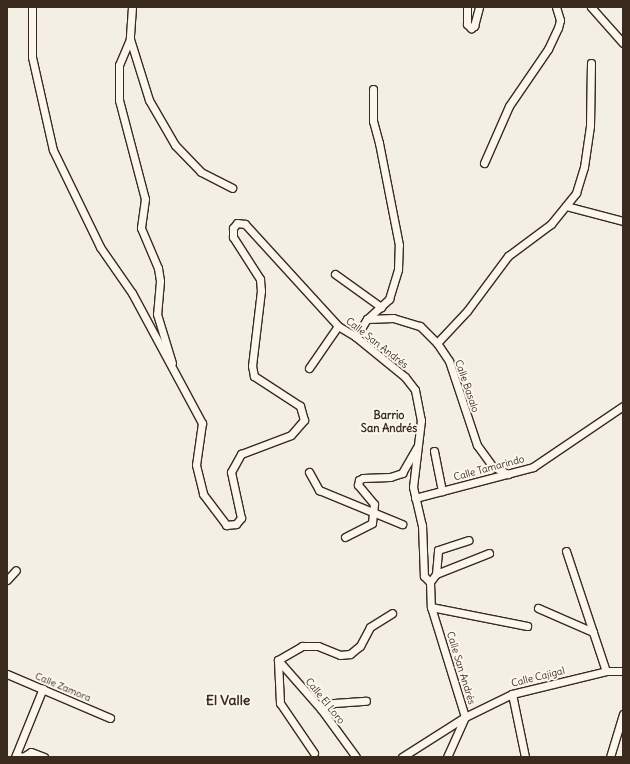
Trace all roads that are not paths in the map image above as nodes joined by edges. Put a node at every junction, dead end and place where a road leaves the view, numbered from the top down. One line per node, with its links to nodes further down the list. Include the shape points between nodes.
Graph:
1 (32, 7): 22 (street, via 32,57 53,150 100,247 132,293)
2 (132, 7): 7 (street)
3 (467, 7): 4 (street, via 467,24 471,28 474,26)
4 (479, 7)
5 (556, 7): 11 (street, via 560,20 558,28 548,48 509,106)
6 (591, 7): 8 (street)
7 (130, 39): 12 (street, via 149,100 175,145 201,172); 22 (street, via 119,66 119,100 145,199 141,228 154,258 160,281 158,314)
8 (623, 43)
9 (591, 64): 13 (street, via 590,126 584,167 576,193)
10 (373, 89): 16 (street, via 373,121 399,245 398,269 389,299)
11 (484, 163)
12 (232, 188)
13 (566, 206): 14 (street); 20 (street, via 551,224 508,256 467,310)
14 (623, 221)
15 (335, 274): 16 (street)
16 (381, 307): 17 (street)
17 (367, 319): 19 (street); 20 (street, Calle Basalo, via 393,318 420,326)
18 (338, 326): 19 (street, Calle San Andrés); 21 (street); 22 (street, Calle San Andrés, via 245,224 237,223 233,228 233,237 260,279 261,291 252,366 254,376 300,406 304,420 291,435 242,454 231,472 241,518 236,524 226,525 204,494 196,465 202,424)
19 (356, 337): 24 (street, Calle San Andrés, via 405,377 415,390 421,420)
20 (437, 343): 27 (street, Calle Basalo, via 449,361 477,445 492,466)
21 (308, 368)
22 (178, 382)
23 (623, 406): 27 (street, Calle Tamarindo, via 533,467)
24 (418, 445): 29 (street, Calle San Andrés, via 412,487); 30 (street, via 402,473 390,477 358,480 358,485 374,504)
25 (434, 450): 28 (street)
26 (309, 472): 30 (street, via 318,490)
27 (508, 474): 28 (street, Calle Tamarindo)
28 (442, 491): 29 (street, Calle Tamarindo)
29 (415, 498): 39 (street, Calle San Andrés, via 424,546 424,576)
30 (374, 514): 31 (street); 32 (street, via 372,524)
31 (402, 524)
32 (345, 537)
33 (468, 540): 37 (street, via 438,550)
34 (566, 551): 44 (street)
35 (489, 553): 37 (street)
36 (16, 570): 38 (street)
37 (436, 574): 39 (street)
38 (7, 580)
39 (430, 582): 40 (street, Calle San Andrés)
40 (431, 607): 43 (street); 54 (street, Calle San Andrés)
41 (538, 608): 44 (street)
42 (392, 613): 45 (street, via 370,627 360,646 350,654 340,655 318,646 302,646)
43 (527, 626)
44 (593, 632): 46 (street)
45 (278, 660): 52 (street, Calle El Loro); 56 (street, via 280,703)
46 (606, 671): 47 (street, Calle Cajigal); 50 (street, Calle Cajigal)
47 (623, 671)
48 (7, 674): 49 (street, Calle Zamora)
49 (43, 688): 55 (street, Calle Zamora); 57 (street)
50 (512, 694): 54 (street, Calle Cajigal); 62 (street)
51 (366, 701): 52 (street, via 334,703)
52 (320, 709): 59 (street, Calle El Loro)
53 (623, 714): 63 (street)
54 (465, 717): 60 (street, Calle Cajigal); 61 (street)
55 (110, 718)
56 (314, 753)
57 (15, 756): 58 (street, via 23,757 31,752)
58 (44, 757)
59 (356, 757)
60 (402, 757)
61 (447, 757)
62 (525, 757)
63 (610, 757)

